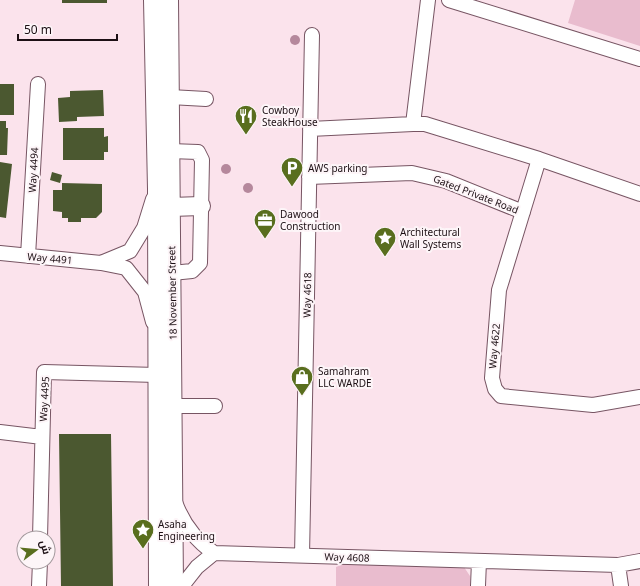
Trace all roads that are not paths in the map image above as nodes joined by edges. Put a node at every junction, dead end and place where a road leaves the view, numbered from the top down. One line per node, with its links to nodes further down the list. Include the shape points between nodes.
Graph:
1 (153, 0): 15 (main road, 18 November Street)
2 (169, 0): 8 (main road, 18 November Street)
3 (428, 0): 10 (street)
4 (449, 0): 6 (street)
5 (312, 35): 11 (street, Way 4618)
6 (640, 59)
7 (38, 84): 21 (street, Way 4494)
8 (170, 97): 9 (street); 12 (main road, 18 November Street)
9 (206, 99)
10 (413, 124): 11 (street); 13 (street, via 437,127)
11 (310, 129): 14 (street, Way 4618)
12 (170, 151): 17 (main road, 18 November Street); 18 (street, via 200,154)
13 (540, 159): 16 (street); 19 (street, Way 4622)
14 (309, 177): 19 (street, Gated Private Road, via 412,173 446,181); 34 (street, Way 4618)
15 (157, 189): 22 (street, Way 4491, via 144,228 130,251); 24 (main road, 18 November Street)
16 (640, 194)
17 (171, 206): 18 (main road); 23 (main road, 18 November Street)
18 (201, 206): 23 (street, via 200,263 192,271)
19 (523, 212): 26 (street, Way 4622, via 499,290 492,378 495,389 501,396 593,405)
20 (0, 253): 21 (street, Way 4491)
21 (28, 256): 22 (street, Way 4491)
22 (101, 263): 24 (street, Way 4491, via 126,268 145,292)
23 (172, 273): 27 (main road, 18 November Street)
24 (158, 338): 25 (main road, 18 November Street)
25 (157, 375): 30 (street, Way 4495, via 44,372); 40 (main road, 18 November Street)
26 (640, 397)
27 (173, 406): 28 (street); 31 (main road, 18 November Street)
28 (215, 406)
29 (0, 432): 30 (street)
30 (42, 437): 32 (street, Way 4495)
31 (174, 500): 33 (street, via 189,530); 41 (main road, 18 November Street)
32 (40, 530)
33 (214, 553): 34 (street, Way 4608); 42 (street, via 197,567)
34 (302, 556): 35 (street, Way 4608)
35 (479, 561): 37 (street, Way 4608); 43 (street)
36 (640, 561): 37 (street, Way 4608)
37 (618, 565): 44 (street)
38 (40, 570): 39 (street)
39 (39, 586)
40 (158, 586)
41 (174, 586)
42 (182, 586)
43 (478, 586)
44 (621, 586)

